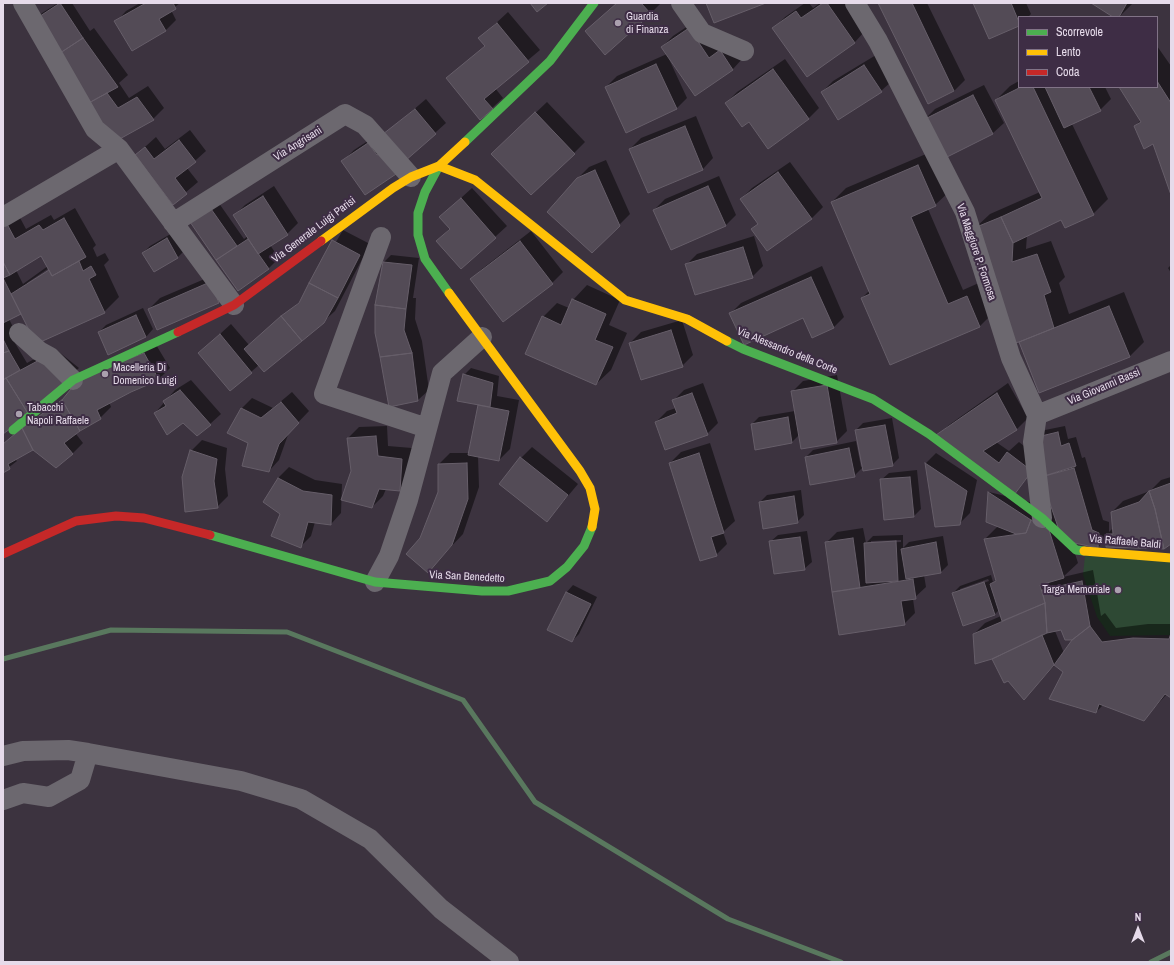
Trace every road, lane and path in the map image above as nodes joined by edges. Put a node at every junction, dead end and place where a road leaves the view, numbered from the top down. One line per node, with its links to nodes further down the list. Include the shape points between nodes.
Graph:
1 (23, 3): 6 (street, via 95,129)
2 (594, 3): 7 (street, Via Generale Luigi Parisi, via 550,61)
3 (681, 3): 5 (street, via 702,33)
4 (855, 3): 17 (street, Via Maggiore P. Formosa, via 878,41 965,212 1011,358)
5 (744, 51)
6 (119, 148): 9 (street); 10 (street)
7 (439, 166): 8 (street, Via Generale Luigi Parisi); 14 (street, Via San Benedetto, via 425,192 418,213 418,235 426,259 441,283); 20 (street, Via Alessandro della Corte, via 475,180 625,300 687,319 743,349 873,399 929,434)
8 (411, 177): 10 (street, Via Angrisani, via 365,125 345,114); 12 (street, Via Generale Luigi Parisi, via 351,217)
9 (3, 217)
10 (173, 223): 12 (street)
11 (381, 237): 18 (street, via 324,394)
12 (234, 305): 16 (street, Via Generale Luigi Parisi)
13 (19, 333): 16 (street, via 50,357)
14 (482, 337): 18 (street, via 442,373); 23 (street, Via San Benedetto, via 590,488 595,509 592,529 584,546 567,567 550,581 526,588 482,591)
15 (1171, 361): 17 (street, Via Giovanni Bassi)
16 (73, 380): 19 (street, Via Generale Luigi Parisi)
17 (1037, 416): 20 (street, via 1033,442)
18 (427, 428): 23 (street, via 392,548)
19 (13, 430)
20 (1042, 518): 22 (street, Via Raffaele Baldi, via 1076,550)
21 (3, 554): 23 (street, Via San Benedetto, via 76,521 116,516 144,518 231,540)
22 (1171, 558)
23 (375, 582)
24 (88, 753): 25 (street, via 68,750 23,751); 26 (street, via 80,780 49,797 23,793); 27 (street, via 241,781 301,799 370,839 441,909)
25 (3, 756)
26 (3, 800)
27 (509, 962)

